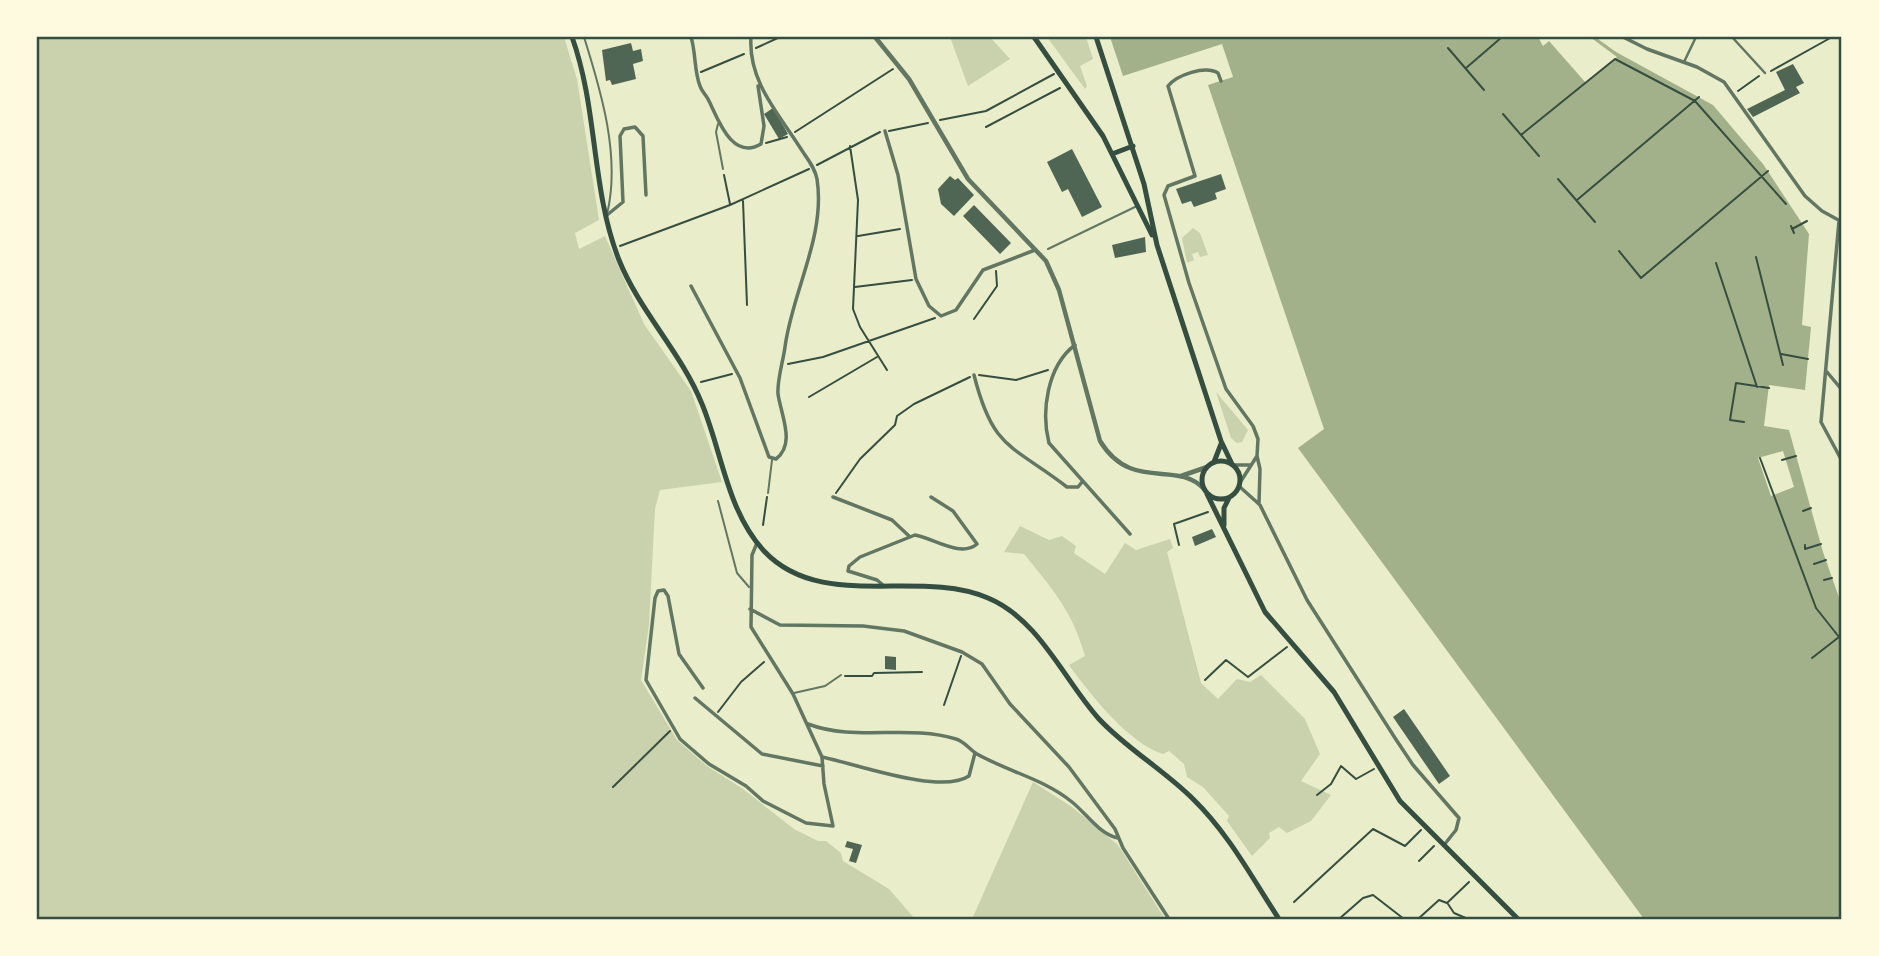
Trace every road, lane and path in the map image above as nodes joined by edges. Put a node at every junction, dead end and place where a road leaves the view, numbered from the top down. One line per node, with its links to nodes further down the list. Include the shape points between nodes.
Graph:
1 (572, 37): 52 (main road, via 588,94)
2 (584, 37): 52 (lane, via 608,136 613,186)
3 (691, 37): 21 (street)
4 (751, 37): 15 (street)
5 (780, 37): 15 (path)
6 (875, 37): 17 (street)
7 (1034, 37): 19 (main road)
8 (1096, 37): 38 (main road)
9 (1502, 37): 18 (path)
10 (1623, 37): 16 (street)
11 (1696, 37): 16 (street)
12 (1732, 37): 20 (street)
13 (1832, 37): 20 (path)
14 (1448, 48): 18 (path)
15 (750, 52): 21 (path); 23 (street)
16 (1684, 62): 26 (street, via 1710,74)
17 (899, 65): 30 (street); 34 (path)
18 (1466, 69): 25 (path)
19 (1059, 72): 24 (main road); 30 (path, via 986,111)
20 (1765, 73): 26 (path)
21 (698, 74): 31 (street)
22 (1221, 81): 92 (street, via 1215,70 1203,70 1168,86 1195,176 1168,186 1164,199 1226,389 1256,432)
23 (758, 84): 34 (street); 36 (street, via 764,127)
24 (1067, 84): 32 (path); 39 (main road)
25 (1484, 90)
26 (1734, 93): 54 (street, via 1773,156 1805,196)
27 (1699, 97): 28 (path)
28 (1695, 101): 35 (path, via 1615,59); 44 (path); 48 (path)
29 (1503, 114): 35 (path)
30 (933, 121): 33 (path); 62 (street, via 973,185)
31 (718, 124): 36 (street, via 734,142 750,147); 42 (lane)
32 (986, 127)
33 (885, 131): 37 (path); 56 (street)
34 (792, 135): 36 (path); 41 (street)
35 (1521, 135): 40 (path)
36 (761, 144)
37 (849, 145): 41 (path); 58 (path, via 858,200)
38 (1133, 146): 39 (main road); 59 (main road)
39 (1112, 154): 51 (main road)
40 (1539, 156)
41 (813, 167): 47 (path); 78 (street, via 818,190 815,224)
42 (723, 169): 50 (path)
43 (1768, 171): 44 (path)
44 (1762, 176): 49 (path); 63 (path, via 1642,278)
45 (1558, 179): 48 (path)
46 (646, 195): 52 (street, via 643,136 635,128 624,129 620,136 623,202)
47 (743, 200): 50 (path); 70 (path)
48 (1577, 200): 55 (path)
49 (1786, 204)
50 (730, 205): 60 (path)
51 (1138, 206): 59 (main road); 61 (lane)
52 (607, 215): 60 (main road)
53 (1807, 221): 57 (path)
54 (1840, 221): 82 (street)
55 (1595, 222)
56 (908, 228): 58 (path); 67 (street)
57 (1792, 229)
58 (858, 236): 69 (path)
59 (1157, 245): 91 (main road)
60 (615, 248): 85 (main road, via 633,289)
61 (1048, 249)
62 (1035, 250): 66 (street); 74 (street, via 1052,274)
63 (1619, 251)
64 (1756, 257): 79 (path)
65 (1716, 263): 86 (path)
66 (995, 266): 71 (street, via 983,270 956,310); 72 (path, via 997,286)
67 (916, 279): 69 (path); 71 (street, via 929,306)
68 (691, 286): 83 (street)
69 (853, 287): 73 (path, via 853,309)
70 (747, 305)
71 (941, 316): 73 (path)
72 (974, 318)
73 (869, 341): 76 (path); 78 (path)
74 (1075, 345): 80 (street); 102 (street, via 1106,450 1119,463 1141,473)
75 (1780, 354): 77 (path)
76 (878, 356): 81 (path); 89 (path)
77 (1808, 359)
78 (783, 365): 95 (street, via 778,393 785,449)
79 (1783, 365)
80 (1059, 366): 84 (path, via 1016,380); 103 (street, via 1045,402 1045,428 1055,452)
81 (887, 370)
82 (1827, 372): 88 (street); 97 (street, via 1821,422)
83 (737, 373): 85 (path); 95 (street)
84 (974, 375): 103 (street, via 988,422 1002,440 1067,486); 107 (path, via 897,416 895,425 860,458)
85 (693, 386): 119 (main road, via 740,514)
86 (1757, 387): 87 (path); 90 (path, via 1737,383 1730,421)
87 (1769, 388)
88 (1842, 390)
89 (809, 397)
90 (1744, 422)
91 (1221, 441): 98 (main road); 99 (main road)
92 (1257, 456): 100 (street); 111 (street)
93 (1796, 456): 96 (path)
94 (1760, 458): 133 (path, via 1816,608 1839,637)
95 (772, 460): 106 (lane)
96 (1783, 460)
97 (1842, 461)
98 (1214, 462): 99 (main road); 101 (main road)
99 (1233, 464): 100 (street); 104 (main road)
100 (1251, 464): 104 (street)
101 (1207, 467): 102 (street); 105 (main road, via 1202,478)
102 (1179, 476): 105 (street, via 1194,480)
103 (1082, 482): 117 (street)
104 (1240, 484): 109 (main road); 111 (street)
105 (1205, 491): 109 (main road, via 1217,499); 113 (main road)
106 (768, 493): 115 (path)
107 (833, 497): 118 (street, via 892,520)
108 (931, 497): 118 (street, via 953,511 977,544 962,550 923,536)
109 (1228, 498): 116 (main road)
110 (718, 501): 128 (lane, via 737,573)
111 (1260, 505): 152 (street, via 1307,600 1413,765 1459,818)
112 (1811, 508): 114 (path)
113 (1216, 510): 116 (main road); 121 (path, via 1174,524)
114 (1803, 511)
115 (763, 525)
116 (1224, 531): 130 (main road, via 1257,598)
117 (1130, 534)
118 (909, 536): 127 (street, via 860,557 847,569)
119 (757, 543): 127 (main road, via 775,561 800,575 828,582); 128 (street)
120 (1821, 544): 122 (path, via 1805,549)
121 (1179, 545)
122 (1805, 545)
123 (1826, 560): 124 (path)
124 (1814, 564)
125 (1832, 578): 126 (path)
126 (1824, 580)
127 (883, 585): 158 (main road, via 973,592 1017,617 1104,724 1209,816)
128 (749, 587): 129 (street)
129 (750, 609): 131 (street, via 780,625 904,631); 132 (street, via 751,627)
130 (1290, 644): 136 (path, via 1248,677 1226,660); 147 (main road, via 1334,692)
131 (962, 652): 140 (path); 151 (street, via 990,673 1010,704 1069,767)
132 (770, 657): 138 (street); 141 (path, via 741,682)
133 (1812, 658)
134 (922, 672): 135 (path)
135 (841, 676): 138 (lane, via 825,686)
136 (1205, 680)
137 (703, 688): 146 (street, via 682,662 668,596 664,590 658,592 646,680 680,738 763,801 806,823 833,827)
138 (793, 694): 142 (street)
139 (695, 698): 141 (street)
140 (944, 705)
141 (716, 715): 146 (street, via 762,754)
142 (806, 723): 144 (street, via 851,733 938,735 959,739); 145 (street)
143 (671, 730): 148 (path)
144 (975, 753): 145 (street, via 969,776 952,783); 151 (street, via 1041,782 1072,802 1105,833)
145 (822, 757): 146 (street)
146 (823, 766)
147 (1378, 767): 149 (path, via 1356,779 1341,766 1331,784); 150 (main road, via 1400,801)
148 (614, 787)
149 (1317, 795)
150 (1424, 826): 152 (main road); 155 (path, via 1405,846 1373,829)
151 (1119, 838): 157 (street)
152 (1442, 842): 153 (path); 154 (main road)
153 (1419, 861)
154 (1475, 876): 156 (path); 163 (main road)
155 (1294, 902)
156 (1447, 903): 161 (path, via 1439,900); 162 (path, via 1454,913)
157 (1169, 919)
158 (1279, 919)
159 (1339, 919): 160 (path, via 1373,895)
160 (1404, 919)
161 (1418, 919)
162 (1468, 919)
163 (1518, 919)

